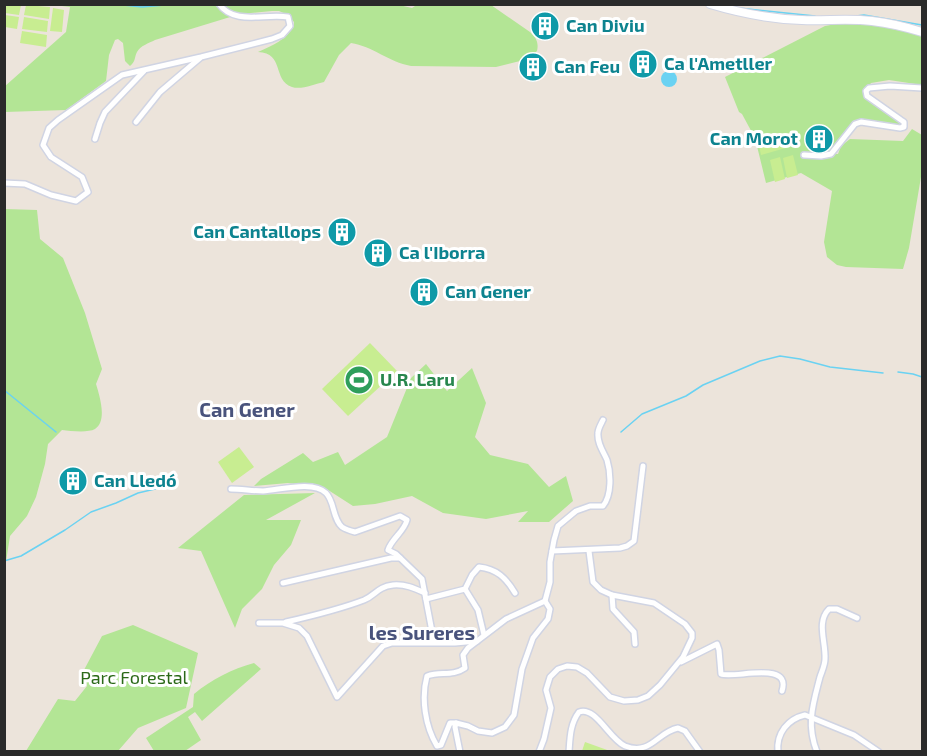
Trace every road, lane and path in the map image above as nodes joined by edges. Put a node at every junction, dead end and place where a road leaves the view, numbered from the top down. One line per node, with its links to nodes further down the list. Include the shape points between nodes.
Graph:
1 (219, 4): 4 (street, via 224,12 238,17 288,17 290,26 272,39)
2 (710, 4): 3 (street, via 765,17 873,21)
3 (922, 32)
4 (201, 57): 5 (street); 7 (street, via 160,92)
5 (145, 69): 8 (street, via 105,112); 10 (street, via 122,75 49,128 43,145 51,157 82,177 88,192 76,201 25,184)
6 (922, 88): 9 (street, via 869,88 867,96 904,122 904,127 861,122 855,124 831,154)
7 (136, 122)
8 (95, 139)
9 (804, 155)
10 (4, 183)
11 (603, 420): 14 (street, via 598,432 610,480 606,503 576,511 561,523)
12 (643, 466): 15 (street, via 634,541 620,548)
13 (231, 489): 16 (street, via 321,489 333,503 342,527 355,532 400,516 406,520 405,525 387,549)
14 (552, 551): 15 (street); 22 (street)
15 (589, 551): 21 (street, via 593,582)
16 (400, 558): 17 (street); 20 (street, via 422,579)
17 (283, 583)
18 (465, 589): 19 (street, via 479,567 502,575); 20 (street); 26 (street, via 478,610)
19 (515, 593)
20 (425, 596): 25 (street, via 408,585 392,585 339,609); 28 (street)
21 (612, 596): 29 (street, via 613,609 634,632); 30 (street, via 654,603 690,629 690,644)
22 (545, 601): 26 (street); 33 (street, via 550,609 549,619 533,638 522,669 514,715 505,727 492,734)
23 (857, 618): 32 (street, via 837,609 824,614 825,660)
24 (259, 623): 25 (street)
25 (283, 623): 28 (street, via 308,636 337,697 383,646 392,642)
26 (484, 636): 27 (street)
27 (477, 641): 28 (street); 33 (street, via 463,656 465,668 457,674 427,676 425,713 437,746 450,723)
28 (434, 642)
29 (635, 644)
30 (677, 665): 31 (street, via 717,644 721,674 775,674 782,680); 35 (street, via 652,693 633,701 610,697 577,667 558,669 546,690 551,708)
31 (782, 691)
32 (811, 717): 38 (street, via 798,717 785,726); 39 (street); 40 (street, via 854,735)
33 (456, 723): 34 (street)
34 (460, 752)
35 (539, 752)
36 (569, 752): 37 (street, via 572,725 579,712 585,711 592,713 618,742 633,749 651,746 678,728 685,731)
37 (700, 752)
38 (778, 752)
39 (817, 752)
40 (879, 752)

